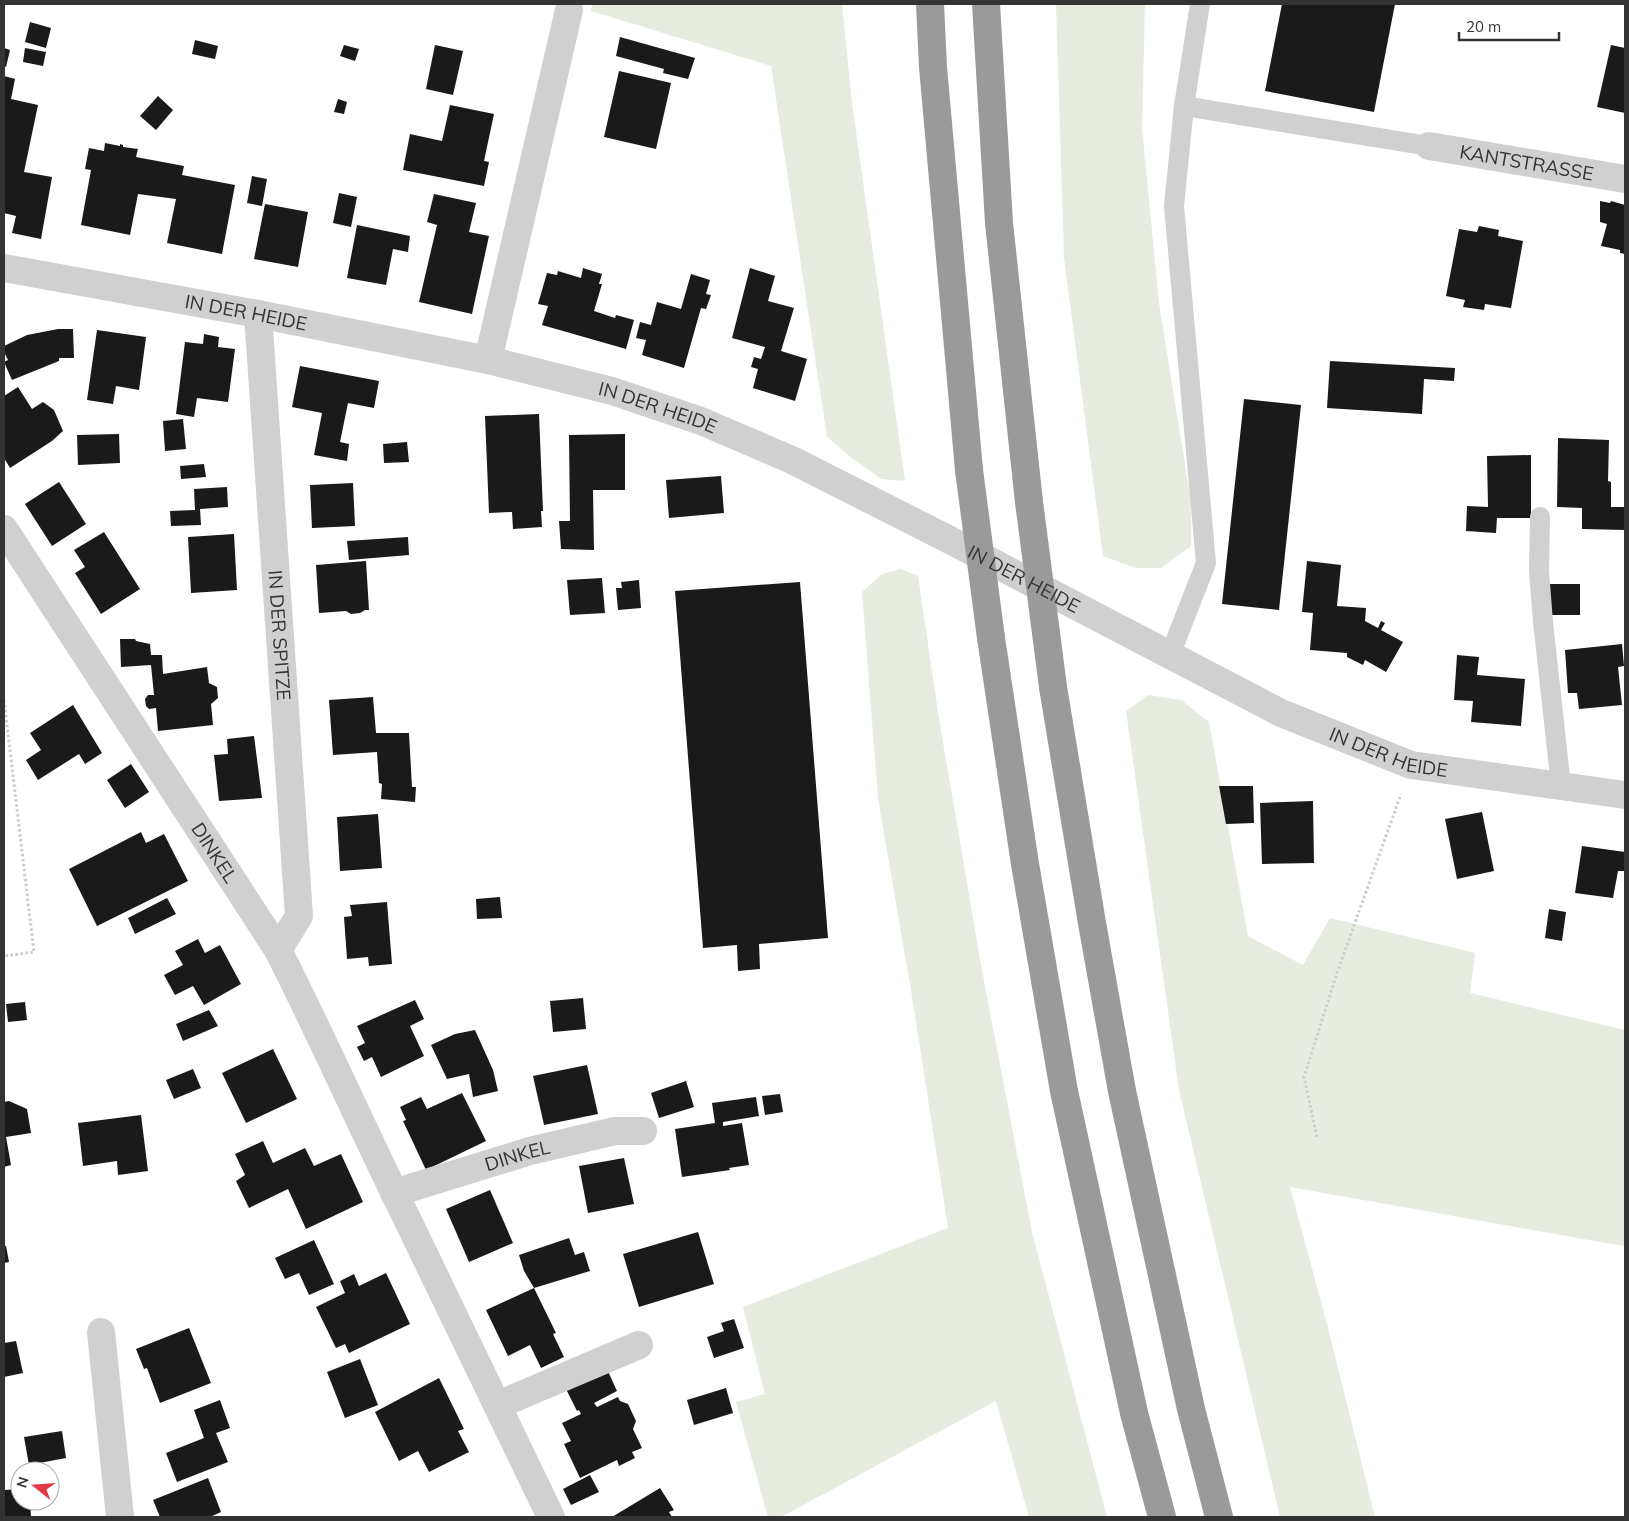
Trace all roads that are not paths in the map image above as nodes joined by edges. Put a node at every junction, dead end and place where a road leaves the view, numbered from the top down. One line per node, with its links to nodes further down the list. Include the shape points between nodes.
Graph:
1 (930, 4): 24 (highway, bridge, via 969,470 1025,864 1064,1091 1134,1413)
2 (986, 4): 25 (highway, bridge, via 999,223 1029,502 1054,687 1122,1091 1191,1408)
3 (1200, 4): 5 (lane)
4 (569, 10): 10 (street)
5 (1184, 106): 6 (lane); 13 (lane, via 1174,206 1206,563)
6 (1429, 146): 7 (street, KANTSTRASSE)
7 (1625, 179)
8 (4, 268): 9 (street, IN DER HEIDE)
9 (258, 314): 10 (street, IN DER HEIDE); 16 (street, IN DER SPITZE, via 299,916)
10 (488, 360): 13 (street, IN DER HEIDE, via 612,391 702,421 792,460)
11 (1540, 518): 14 (lane, via 1539,571)
12 (4, 529): 16 (street, DINKEL)
13 (1170, 655): 14 (street, IN DER HEIDE, via 1281,714 1411,765)
14 (1561, 786): 15 (street, IN DER HEIDE)
15 (1625, 796)
16 (278, 950): 18 (street, DINKEL)
17 (644, 1131): 18 (street, DINKEL, via 615,1131 530,1151)
18 (394, 1193): 21 (street, DINKEL)
19 (101, 1332): 22 (street)
20 (639, 1345): 21 (street)
21 (498, 1404): 23 (street, DINKEL)
22 (120, 1517)
23 (551, 1517)
24 (1162, 1517)
25 (1219, 1517)

